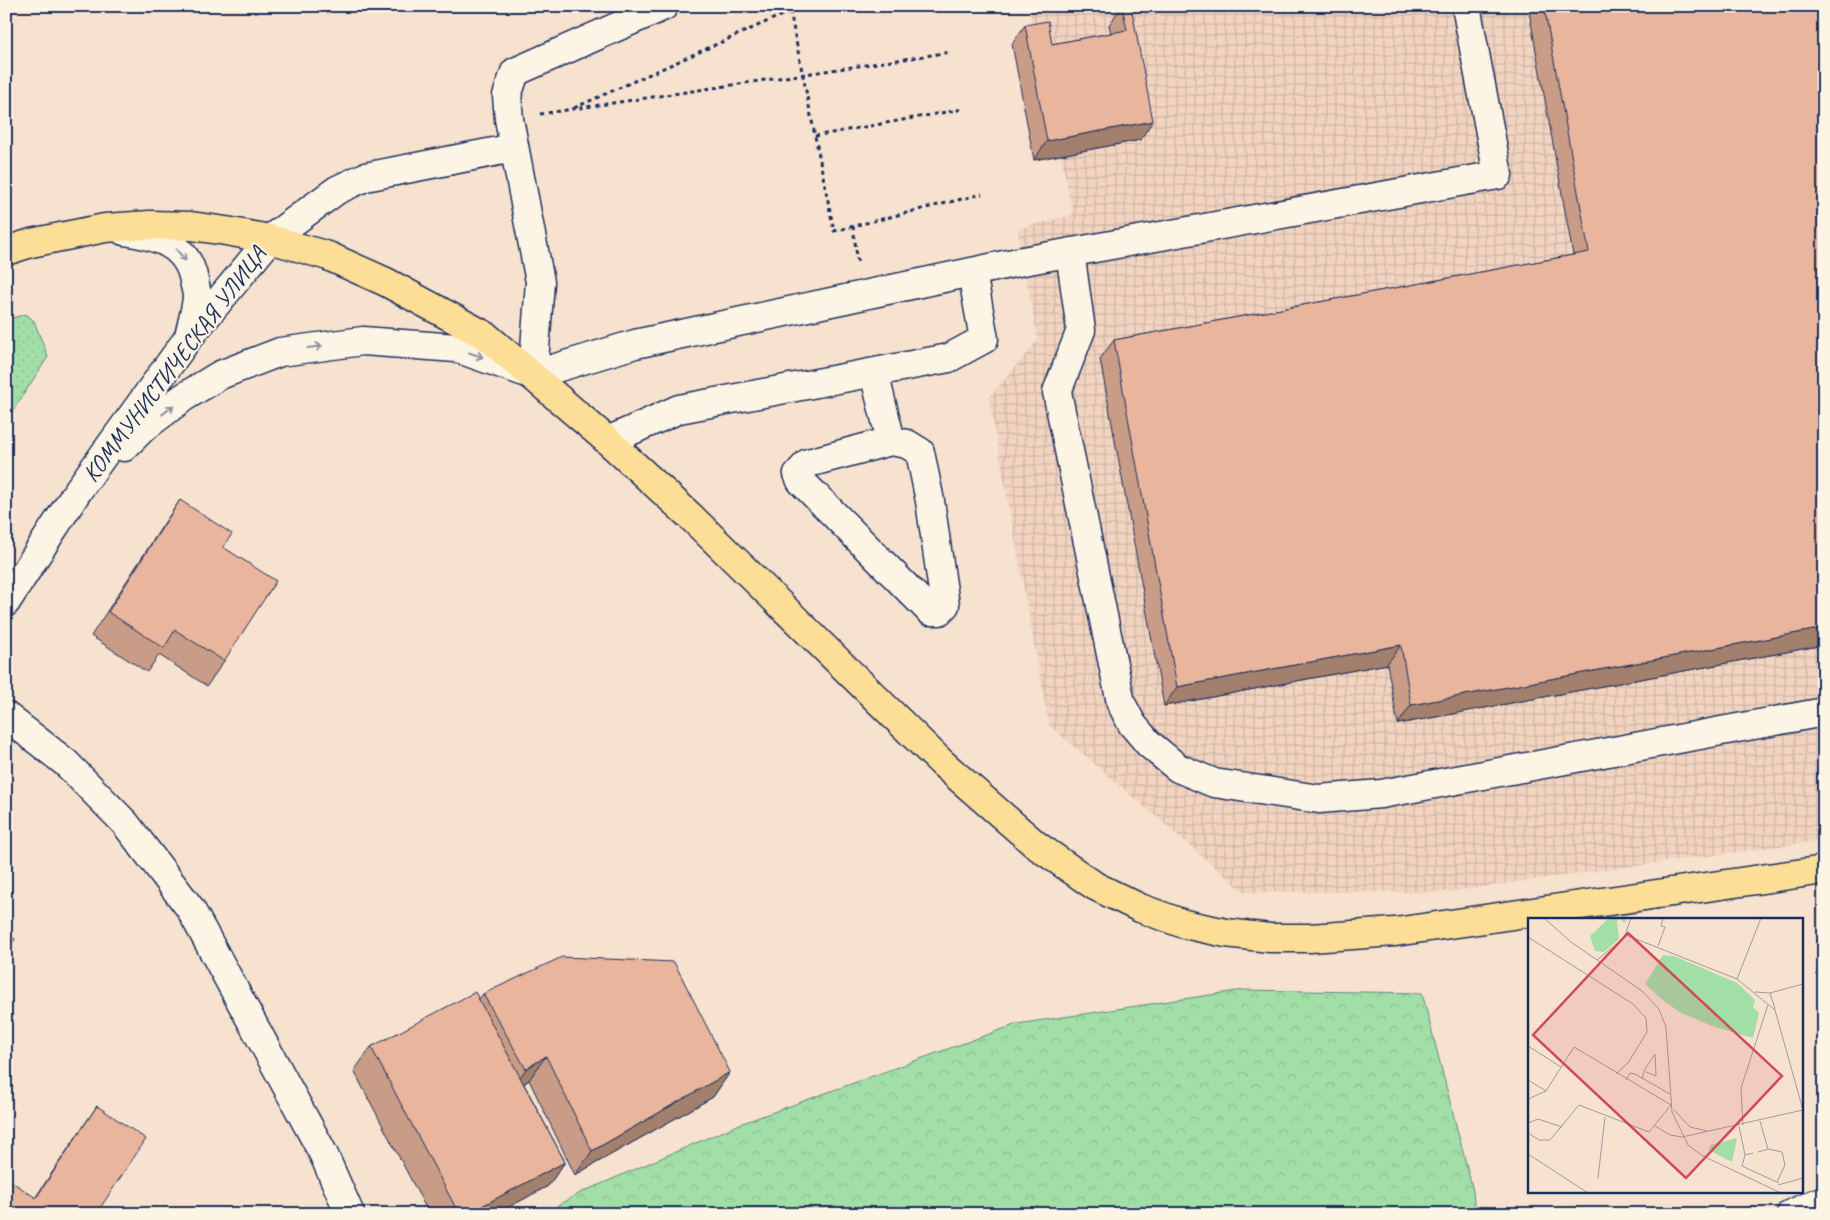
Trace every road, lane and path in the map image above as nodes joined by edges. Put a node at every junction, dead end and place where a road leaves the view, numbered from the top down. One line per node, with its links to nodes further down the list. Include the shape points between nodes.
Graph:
1 (664, 6): 9 (street, via 515,72 507,96)
2 (802, 6): 4 (path)
3 (1466, 6): 17 (street, via 1498,175)
4 (790, 11): 6 (path); 8 (path)
5 (951, 52): 6 (path)
6 (802, 74): 8 (path); 10 (path)
7 (963, 109): 10 (path)
8 (570, 110): 9 (path)
9 (509, 118): 11 (street)
10 (815, 136): 13 (path, via 834,231)
11 (514, 148): 15 (street, КОММУНИСТИЧЕСКАЯ УЛИЦА, via 365,177 337,190); 22 (street, via 540,282)
12 (982, 194): 13 (path)
13 (853, 226): 19 (path)
14 (105, 228): 15 (main road, via 191,226); 16 (main road); 20 (street, one-way to 20, via 147,234 168,242 183,255 193,273 197,296)
15 (270, 239): 20 (street, КОММУНИСТИЧЕСКАЯ УЛИЦА); 22 (main road, via 328,256 429,304 486,336)
16 (6, 251)
17 (1070, 252): 18 (street); 27 (street, via 1081,330 1057,392 1121,703 1132,724 1178,768 1214,783 1319,799 1336,798 1381,794)
18 (972, 272): 19 (street); 21 (street, via 984,338 949,358)
19 (863, 295): 22 (street, via 635,344)
20 (189, 337): 25 (street, КОММУНИСТИЧЕСКАЯ УЛИЦА)
21 (874, 373): 23 (street, via 679,408); 24 (street)
22 (533, 375): 23 (main road); 25 (street, КОММУНИСТИЧЕСКАЯ УЛИЦА, one-way to 22, via 142,429 184,397 220,376 280,352 363,341 456,348)
23 (608, 441): 29 (main road, via 689,515 942,763 1036,845 1095,886 1140,908 1184,924 1270,938 1395,932)
24 (891, 441): 24 (street, via 808,462 798,474 801,481 930,611 939,612 945,605 920,452 907,444)
25 (79, 489): 26 (street, КОММУНИСТИЧЕСКАЯ УЛИЦА)
26 (6, 602)
27 (1824, 712)
28 (6, 716): 31 (street, via 66,763 125,823 190,908 324,1153)
29 (1824, 870)
30 (1824, 1200): 32 (street)
31 (350, 1214)
32 (1791, 1214)

